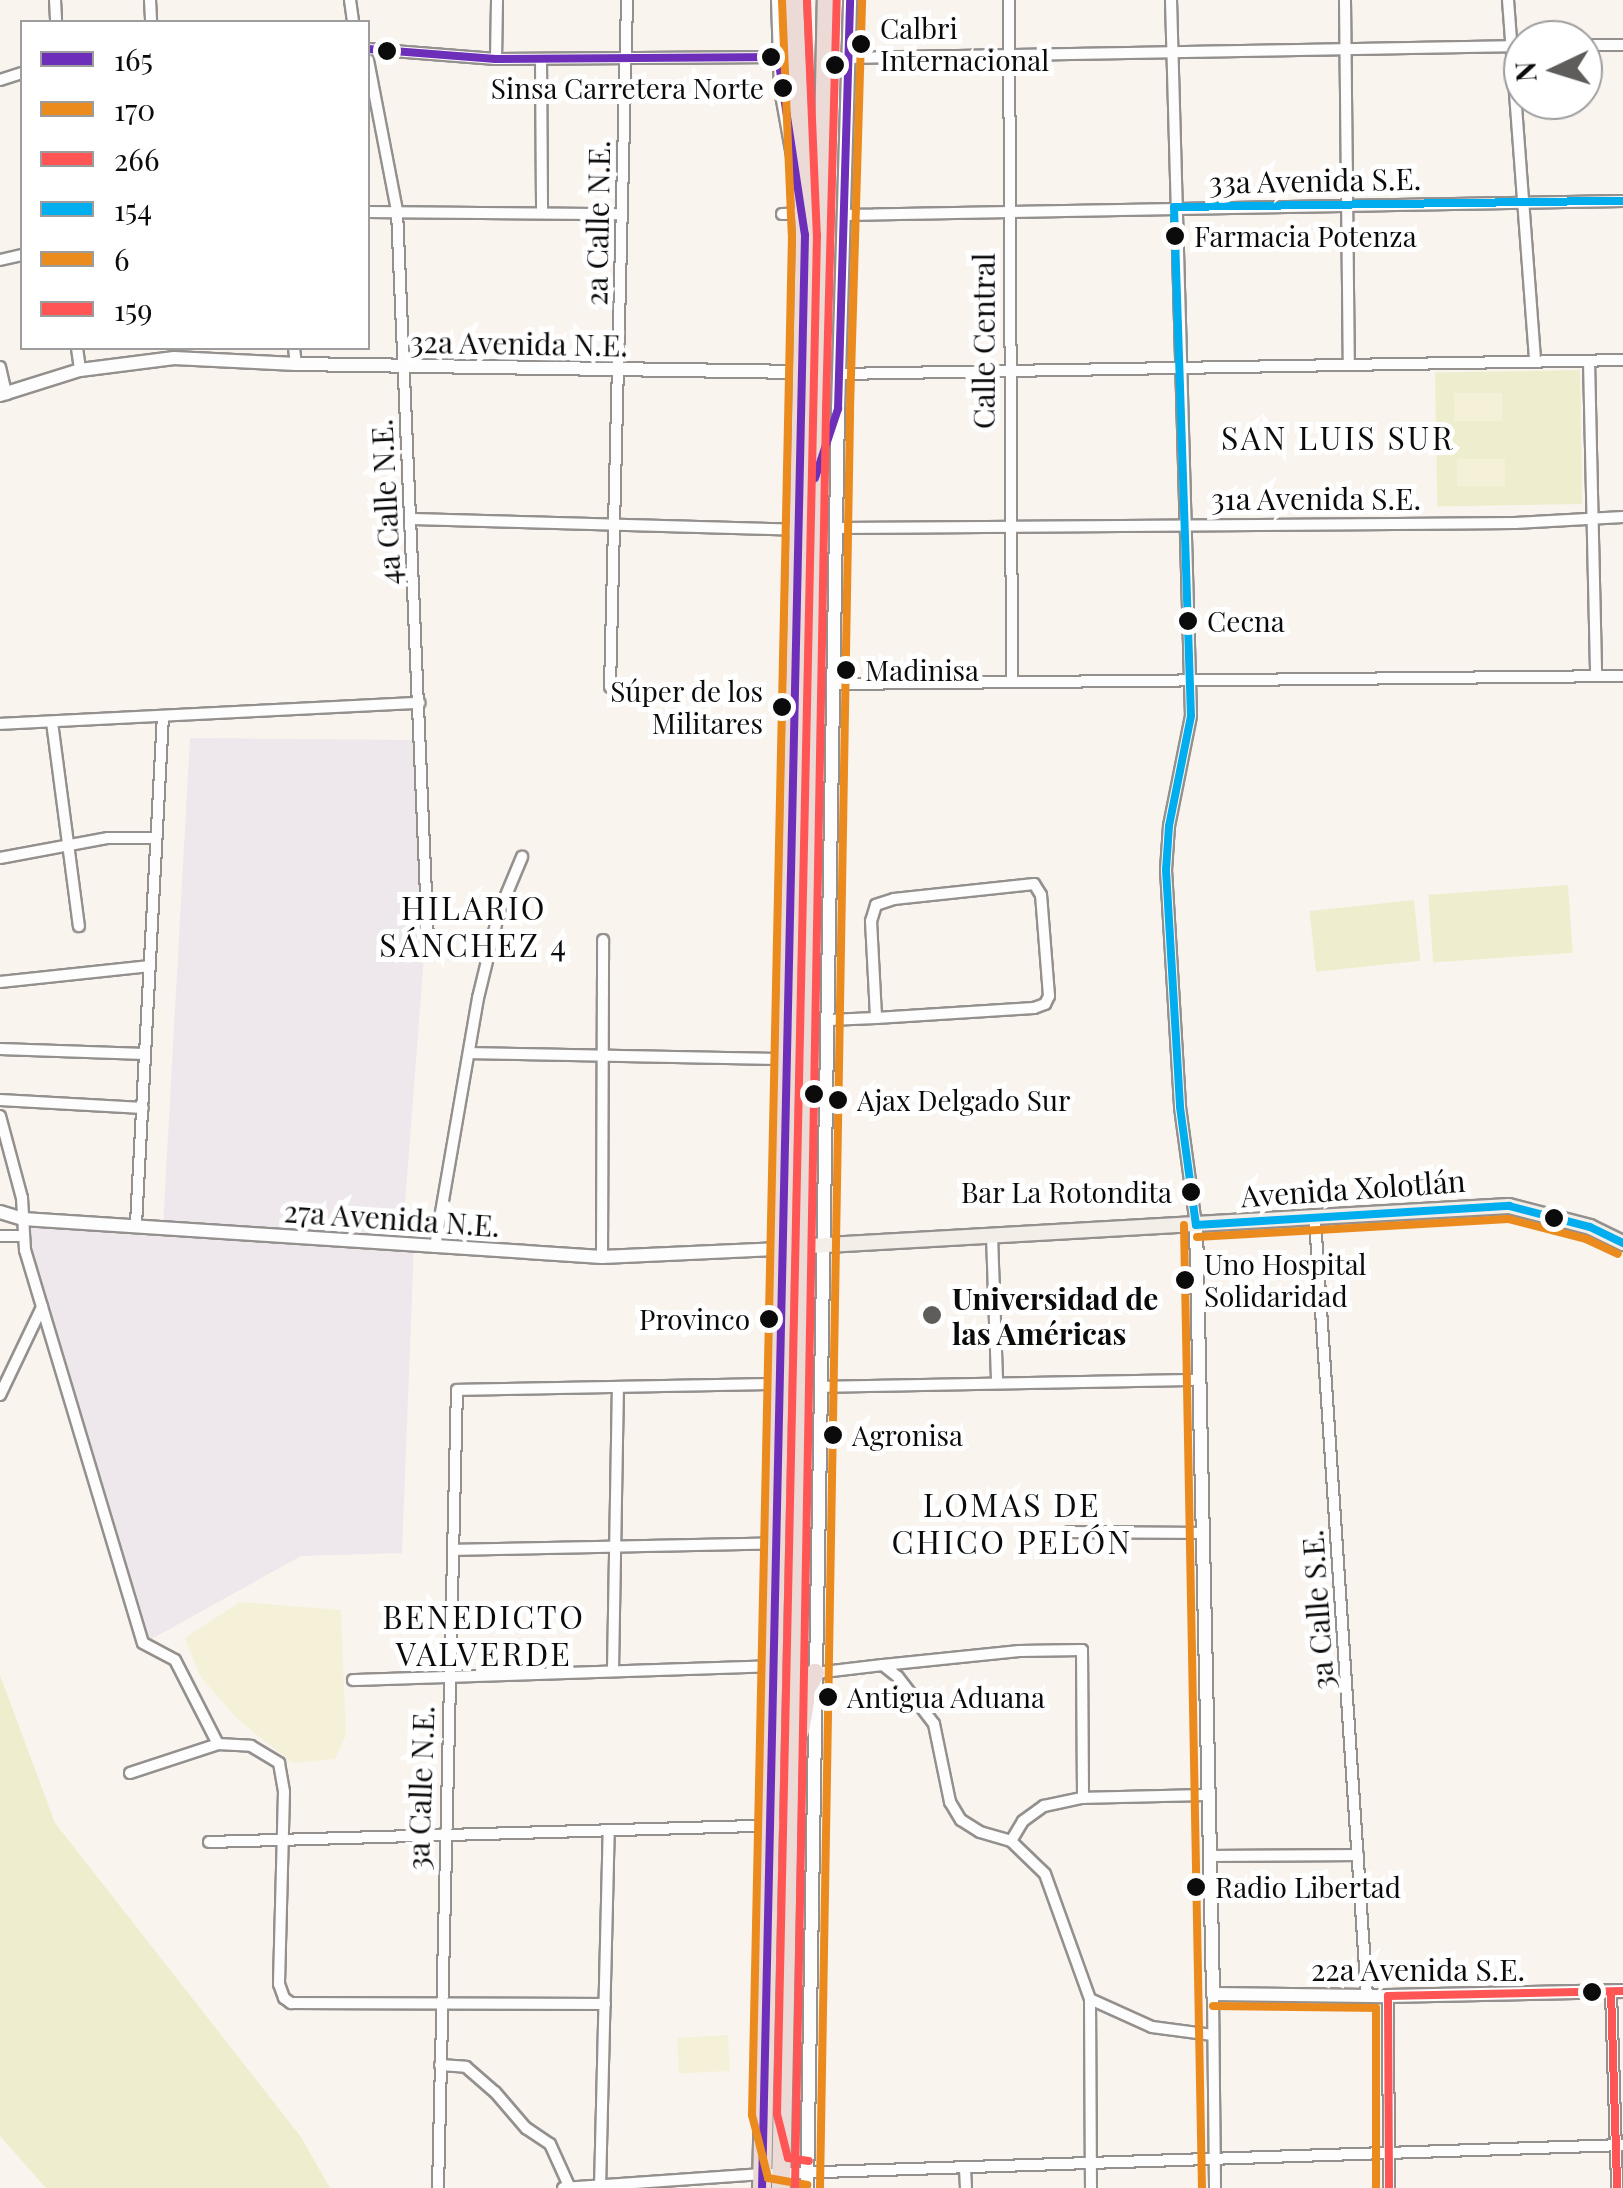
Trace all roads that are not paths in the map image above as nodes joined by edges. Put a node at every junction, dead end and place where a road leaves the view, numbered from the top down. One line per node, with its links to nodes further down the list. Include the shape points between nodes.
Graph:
1 (497, 0): 17 (street)
2 (627, 0): 19 (street, 2a Calle N.E.)
3 (778, 0): 15 (street)
4 (794, 0): 32 (highway)
5 (827, 0): 52 (highway)
6 (850, 0): 16 (street)
7 (1009, 0): 14 (street, Calle Central)
8 (1171, 0): 13 (street)
9 (1345, 0): 11 (street)
10 (1503, 46): 11 (street)
11 (1347, 49): 13 (street); 24 (street)
12 (370, 50): 17 (street)
13 (1172, 52): 14 (street); 25 (street)
14 (1009, 54): 16 (street); 27 (street, Calle Central)
15 (778, 57): 19 (street); 32 (street)
16 (850, 58): 33 (street)
17 (496, 60): 18 (street)
18 (542, 60): 19 (street); 29 (street)
19 (625, 60): 30 (street, 2a Calle N.E.)
20 (370, 70): 26 (street, 4a Calle N.E.)
21 (1520, 120): 23 (street)
22 (1623, 201): 23 (street, 33a Avenida S.E.)
23 (1523, 202): 24 (street, 33a Avenida S.E.); 39 (street)
24 (1349, 205): 25 (street, 33a Avenida S.E.); 42 (street)
25 (1174, 207): 27 (street, 33a Avenida S.E.); 44 (street)
26 (397, 211): 28 (street); 29 (street); 41 (street, 4a Calle N.E.)
27 (1008, 211): 33 (street, 33a Avenida S.E.); 48 (street, Calle Central)
28 (370, 212)
29 (542, 213): 30 (street)
30 (622, 214): 46 (street, 2a Calle N.E.)
31 (782, 214): 32 (street)
32 (804, 214): 47 (highway)
33 (844, 215): 49 (street)
34 (77, 350): 45 (street)
35 (294, 350): 40 (street)
36 (175, 352): 40 (street, 32a Avenida N.E.); 45 (street, 32a Avenida N.E.)
37 (1623, 360): 38 (street)
38 (1589, 361): 39 (street); 54 (street)
39 (1535, 362): 42 (street)
40 (296, 364): 41 (street, 32a Avenida N.E.)
41 (402, 365): 46 (street, 32a Avenida N.E.); 55 (street, 4a Calle N.E.)
42 (1350, 365): 44 (street)
43 (0, 366): 50 (street)
44 (1181, 368): 48 (street); 56 (street)
45 (80, 370): 50 (street, 32a Avenida N.E.)
46 (618, 370): 47 (street, 32a Avenida N.E.); 57 (street, 2a Calle N.E.)
47 (802, 372): 60 (highway)
48 (1008, 372): 49 (street); 59 (street, Calle Central)
49 (839, 374): 51 (street)
50 (3, 394)
51 (838, 409): 52 (street); 58 (street)
52 (815, 470): 101 (highway)
53 (1623, 517): 54 (street, 31a Avenida S.E.)
54 (1594, 519): 56 (street, 31a Avenida S.E.); 61 (street)
55 (413, 520): 57 (street); 67 (street, 4a Calle N.E.)
56 (1186, 524): 59 (street, 31a Avenida S.E.); 63 (street)
57 (615, 528): 60 (street); 66 (street, 2a Calle N.E.)
58 (836, 528): 59 (street, 31a Avenida S.E.); 65 (street)
59 (1008, 528): 64 (street, Calle Central)
60 (798, 530): 86 (highway)
61 (1596, 676): 62 (street); 63 (street)
62 (1623, 676)
63 (1190, 680): 64 (street); 94 (street, via 1191,716 1166,870 1180,1107)
64 (1012, 682): 65 (street)
65 (834, 684): 81 (street)
66 (610, 687)
67 (419, 703): 68 (street); 77 (street, 4a Calle N.E.)
68 (163, 716): 69 (street); 71 (street)
69 (52, 722): 70 (street); 72 (street)
70 (0, 724)
71 (156, 838): 72 (street); 78 (street)
72 (66, 846): 74 (street); 75 (street)
73 (522, 857): 83 (street, via 499,912)
74 (0, 858)
75 (79, 926)
76 (603, 940): 85 (street)
77 (428, 943)
78 (150, 966): 79 (street); 84 (street)
79 (0, 982)
80 (876, 1018): 80 (street, via 1045,1004 1043,912 1034,884 876,905); 81 (street)
81 (829, 1020): 99 (street)
82 (0, 1048): 84 (street)
83 (471, 1053): 85 (street); 100 (street)
84 (145, 1054): 88 (street)
85 (602, 1058): 86 (street); 102 (street)
86 (786, 1059): 101 (highway)
87 (0, 1100): 88 (street)
88 (143, 1108): 93 (street)
89 (0, 1116): 91 (street)
90 (0, 1212): 91 (street, 27a Avenida N.E.)
91 (24, 1220): 93 (street, 27a Avenida N.E.); 96 (street)
92 (1315, 1220): 94 (main road, Avenida Xolotlán); 98 (main road, Avenida Xolotlán, via 1510,1206); 131 (street, 3a Calle S.E.)
93 (136, 1224): 100 (street, 27a Avenida N.E.)
94 (1196, 1225): 97 (main road, Avenida Xolotlán); 104 (street)
95 (0, 1236): 96 (street)
96 (22, 1236): 103 (street)
97 (992, 1236): 99 (main road, Avenida Xolotlán); 105 (street)
98 (1623, 1243)
99 (822, 1244): 101 (main road, Avenida Xolotlán); 108 (street)
100 (435, 1246): 102 (street, 27a Avenida N.E.)
101 (791, 1248): 102 (street, 27a Avenida N.E.); 106 (highway); 125 (highway)
102 (602, 1257)
103 (42, 1306): 109 (street); 121 (street, via 143,1644 175,1660)
104 (1198, 1380): 105 (street); 111 (street)
105 (996, 1382): 108 (street)
106 (778, 1384): 107 (street); 112 (highway)
107 (618, 1387): 113 (street); 114 (street, 3a Calle N.E., via 457,1390)
108 (820, 1387): 118 (street)
109 (0, 1395)
110 (1069, 1532): 111 (street)
111 (1202, 1533): 123 (street)
112 (776, 1543): 113 (street); 116 (highway)
113 (616, 1547): 114 (street); 117 (street)
114 (453, 1550): 119 (street, 3a Calle N.E.)
115 (883, 1665): 118 (street); 124 (street, via 1082,1650); 128 (street, via 934,1724 950,1802 962,1820)
116 (773, 1666): 117 (street); 125 (highway)
117 (613, 1670): 119 (street)
118 (816, 1672): 125 (highway, via 800,1722 798,1796); 147 (street)
119 (449, 1676): 120 (street); 127 (street, 3a Calle N.E.)
120 (353, 1680)
121 (218, 1744): 122 (street); 130 (street, via 250,1746 278,1762)
122 (130, 1772)
123 (1210, 1795): 124 (street); 132 (street)
124 (1083, 1798): 128 (street, via 1044,1806)
125 (781, 1825): 126 (street); 148 (highway); 148 (highway, via 764,2115 773,2141)
126 (609, 1830): 127 (street); 139 (street)
127 (443, 1836): 130 (street); 138 (street, 3a Calle N.E.)
128 (1011, 1841): 137 (street, via 1046,1874)
129 (209, 1842): 130 (street)
130 (284, 1843): 138 (street, via 284,1998)
131 (1358, 1855): 132 (street); 135 (street, 3a Calle S.E.)
132 (1211, 1856): 134 (street)
133 (1617, 1992): 136 (street, 22a Avenida S.E.); 142 (street)
134 (1213, 1994): 135 (street, 22a Avenida S.E.); 140 (street)
135 (1367, 1996): 136 (street, 22a Avenida S.E.)
136 (1388, 1996): 143 (street)
137 (1090, 1999): 140 (street, via 1152,2027); 145 (street)
138 (442, 2002): 139 (street); 141 (street, 3a Calle N.E.)
139 (605, 2004): 149 (street)
140 (1212, 2035): 144 (street)
141 (440, 2065): 150 (street, 3a Calle N.E.); 151 (street, via 466,2067 550,2144)
142 (1620, 2145): 143 (street); 156 (street)
143 (1388, 2154): 144 (street); 155 (street)
144 (1215, 2162): 145 (street); 154 (street)
145 (1091, 2166): 146 (street); 153 (street)
146 (965, 2169): 147 (street); 152 (street)
147 (807, 2181): 148 (street)
148 (772, 2182): 149 (street)
149 (600, 2187): 151 (street)
150 (438, 2188)
151 (566, 2188)
152 (966, 2188)
153 (1091, 2188)
154 (1215, 2188)
155 (1388, 2188)
156 (1617, 2188)

